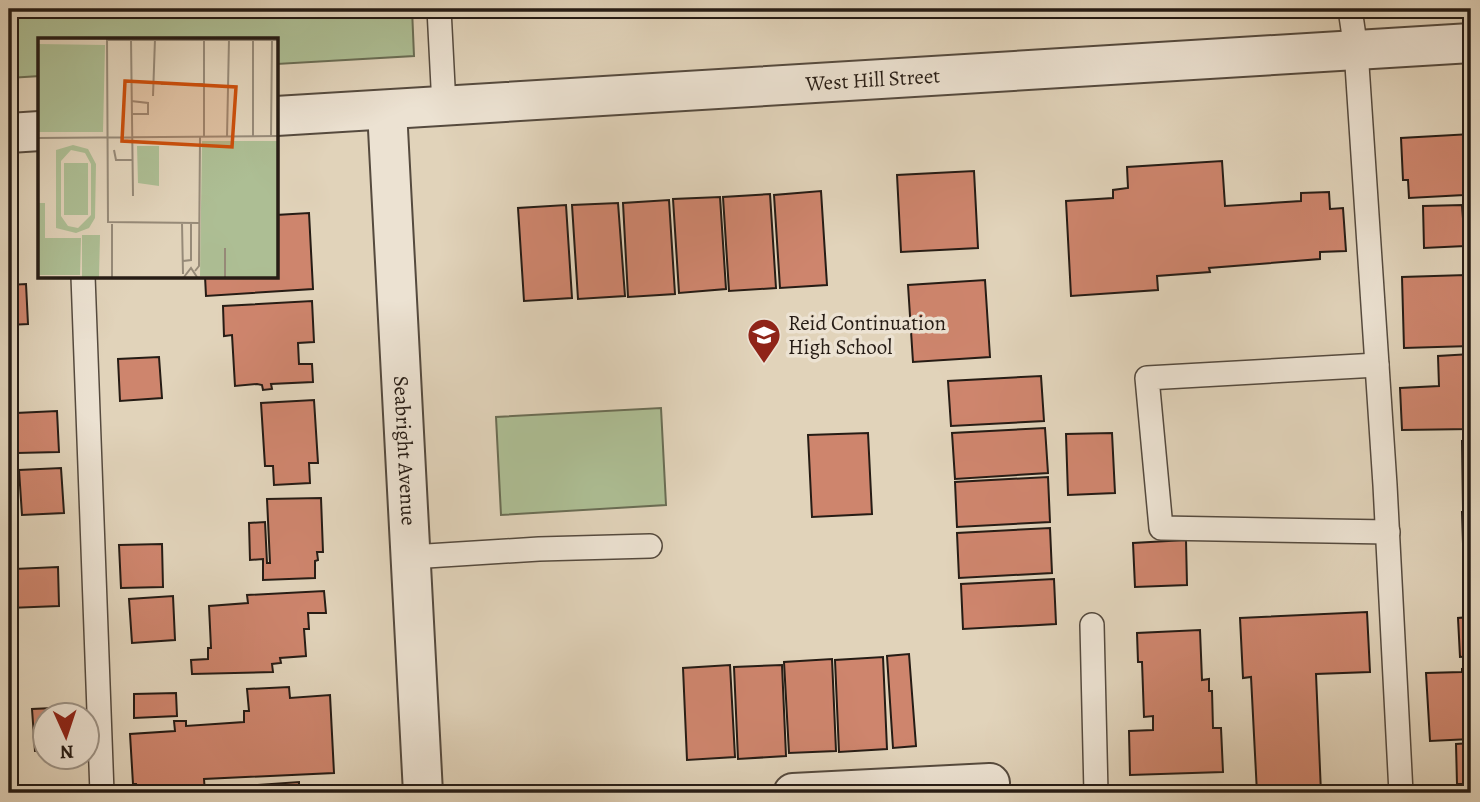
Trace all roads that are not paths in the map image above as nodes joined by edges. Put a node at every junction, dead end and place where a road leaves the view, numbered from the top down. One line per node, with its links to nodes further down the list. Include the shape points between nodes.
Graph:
1 (439, 9): 5 (lane)
2 (1350, 9): 4 (lane)
3 (1471, 43): 4 (street, West Hill Street)
4 (1356, 50): 5 (street, West Hill Street); 11 (lane)
5 (444, 106): 6 (street, West Hill Street)
6 (387, 110): 7 (street, West Hill Street); 14 (street, Seabright Avenue)
7 (278, 116)
8 (38, 131): 9 (street)
9 (9, 133)
10 (83, 278): 17 (lane)
11 (1377, 365): 12 (lane); 12 (lane, via 1147,378 1161,528)
12 (1388, 532): 21 (lane)
13 (650, 546): 14 (lane)
14 (411, 557): 18 (street, Seabright Avenue)
15 (1092, 625): 20 (lane)
16 (989, 783): 19 (street)
17 (103, 793)
18 (423, 793)
19 (793, 793)
20 (1096, 793)
21 (1401, 793)

